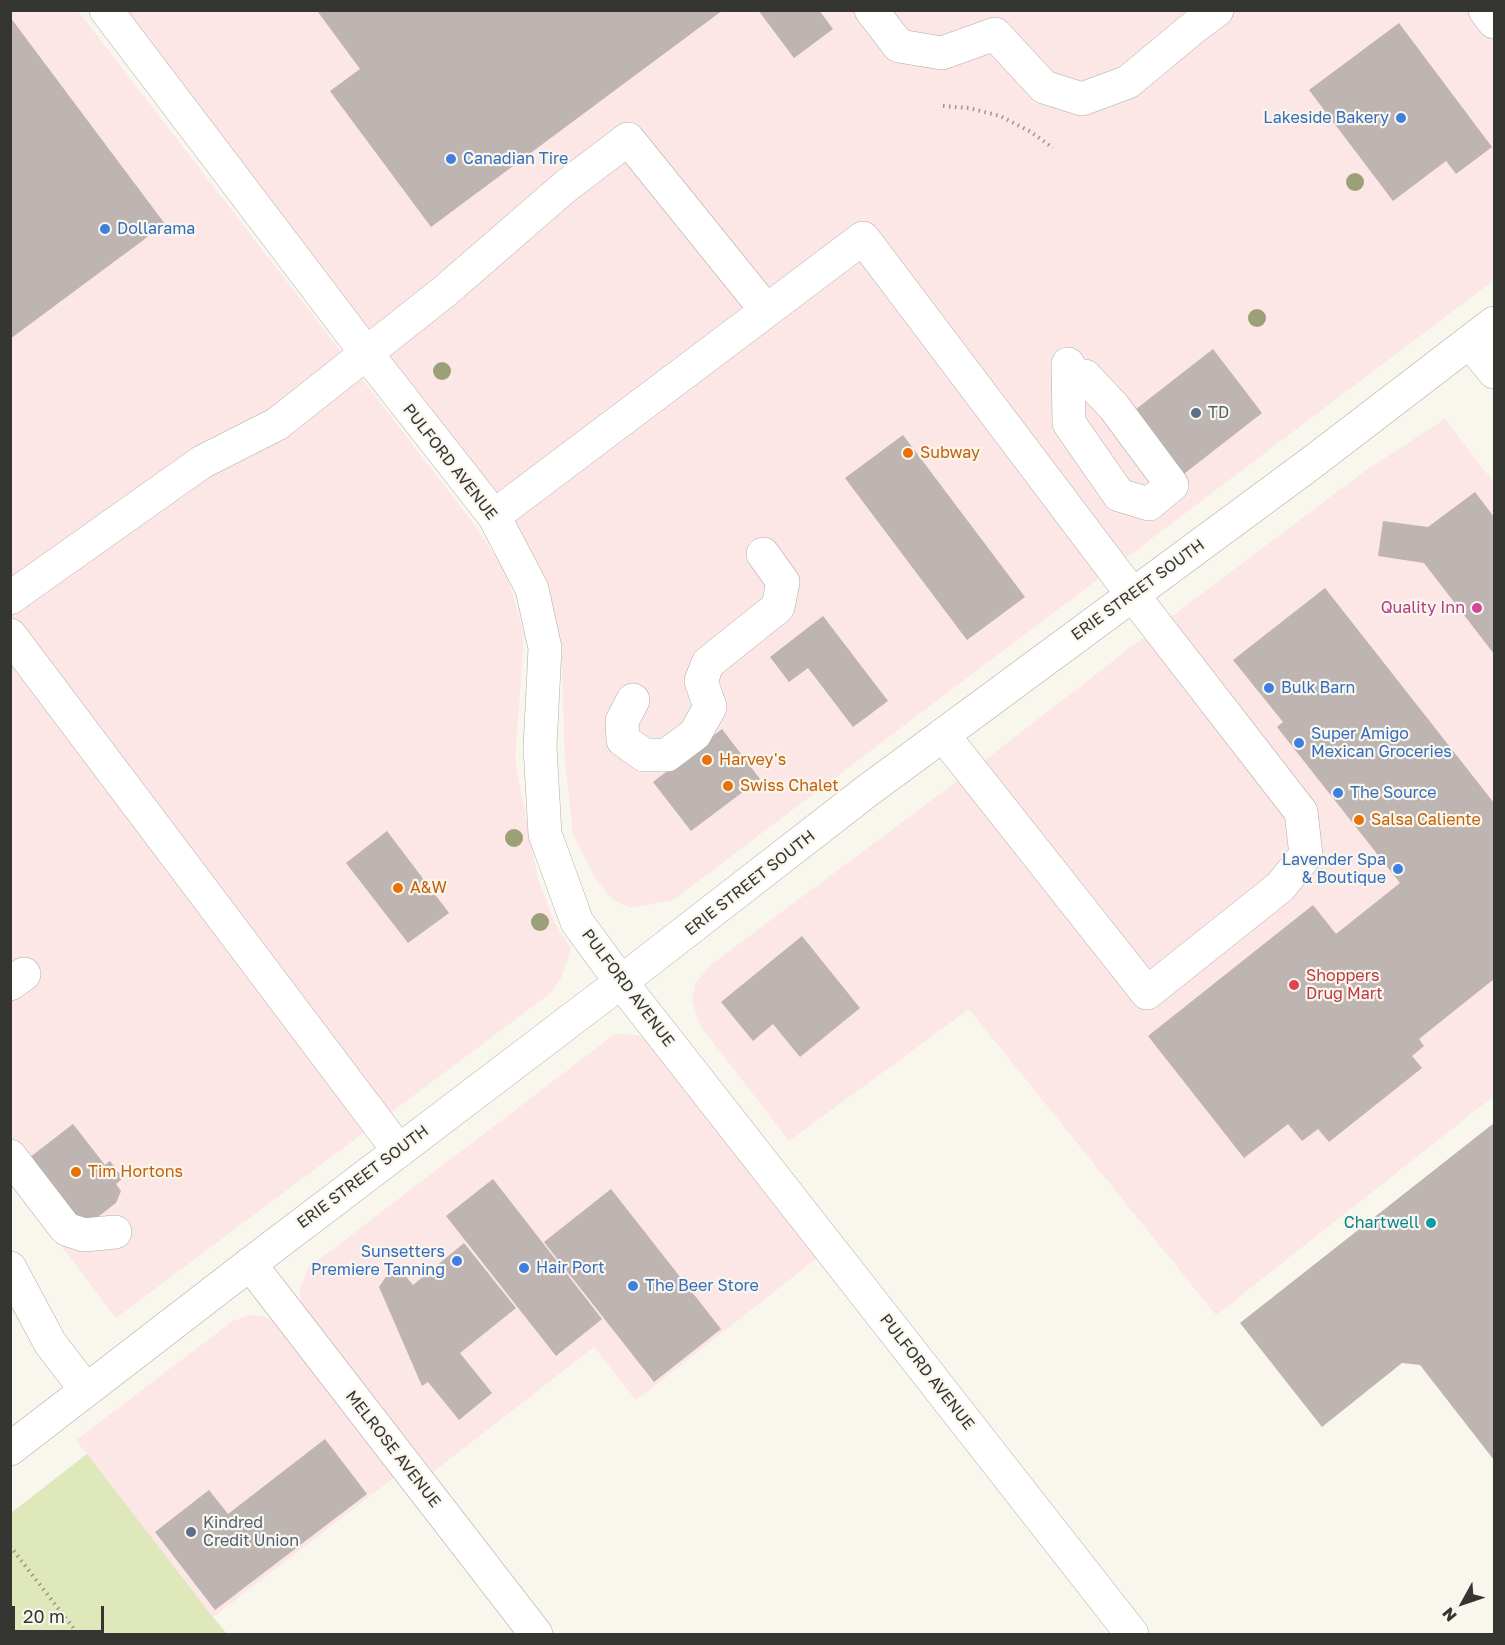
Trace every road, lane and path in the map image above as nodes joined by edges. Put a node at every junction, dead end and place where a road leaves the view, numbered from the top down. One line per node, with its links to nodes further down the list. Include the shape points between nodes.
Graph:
1 (105, 10): 10 (street, PULFORD AVENUE)
2 (871, 10): 3 (street, via 899,46 942,53 995,34 1044,87 1082,99 1128,82)
3 (1217, 10)
4 (1485, 10): 5 (street)
5 (1494, 22)
6 (943, 106): 7 (path, via 1000,116)
7 (1053, 148)
8 (766, 310): 10 (street, via 628,139); 12 (street); 14 (street, via 863,238)
9 (1482, 333): 11 (street); 14 (street, ERIE STREET SOUTH)
10 (366, 354): 12 (street, PULFORD AVENUE); 15 (street, via 277,424 202,462)
11 (1494, 372)
12 (494, 516): 19 (street, PULFORD AVENUE, via 532,589 545,648 540,747 545,834 577,922)
13 (763, 554): 17 (street, via 783,582 778,607 708,663 701,681 710,707 695,734 668,755 644,755 623,740 622,721)
14 (1132, 594): 18 (street, ERIE STREET SOUTH); 18 (street, via 1301,812 1306,855 1280,887 1147,993)
15 (10, 598)
16 (10, 635): 20 (street)
17 (633, 700)
18 (943, 735): 19 (street, ERIE STREET SOUTH)
19 (621, 982): 20 (street, ERIE STREET SOUTH); 30 (street, PULFORD AVENUE)
20 (399, 1151): 23 (street, ERIE STREET SOUTH)
21 (10, 1156): 22 (street, via 66,1229 84,1235)
22 (115, 1232)
23 (250, 1264): 25 (street, ERIE STREET SOUTH); 29 (street, MELROSE AVENUE)
24 (10, 1268): 25 (street, via 50,1343)
25 (86, 1390): 26 (street, ERIE STREET SOUTH)
26 (10, 1449)
27 (10, 1546): 28 (path)
28 (78, 1635)
29 (536, 1635)
30 (1132, 1635)

